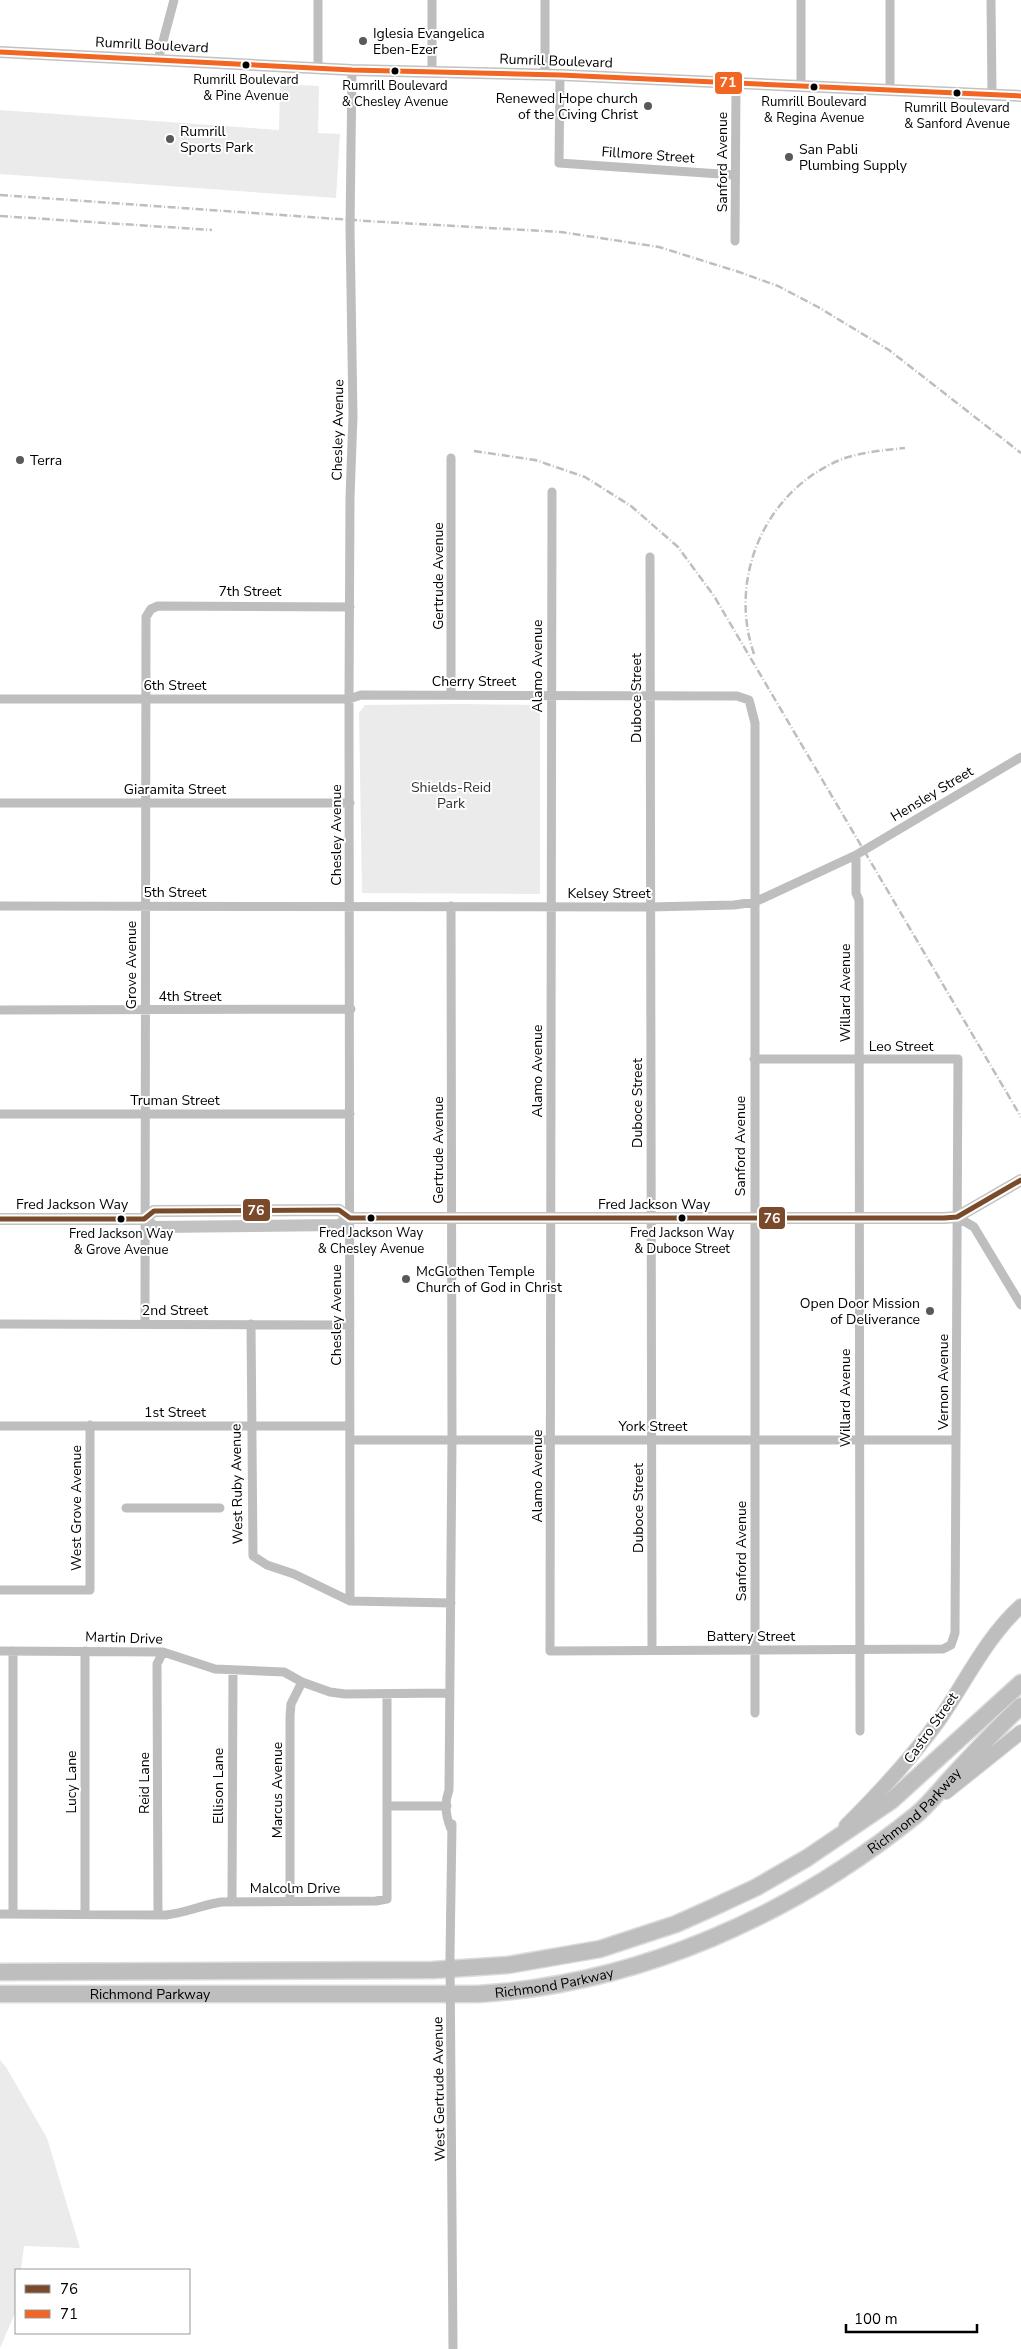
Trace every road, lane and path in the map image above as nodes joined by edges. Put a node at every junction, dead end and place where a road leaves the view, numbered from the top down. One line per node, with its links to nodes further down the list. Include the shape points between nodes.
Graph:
1 (174, 0): 9 (street)
2 (318, 0): 10 (street)
3 (432, 0): 12 (street)
4 (546, 0): 13 (street)
5 (801, 0): 16 (street)
6 (890, 0): 17 (street)
7 (991, 0): 18 (street)
8 (0, 52): 9 (street, Rumrill Boulevard)
9 (158, 60): 10 (street, Rumrill Boulevard)
10 (318, 68): 11 (street, Rumrill Boulevard)
11 (352, 70): 12 (street, Rumrill Boulevard); 25 (street, Chesley Avenue)
12 (432, 71): 13 (street, Rumrill Boulevard)
13 (546, 75): 14 (street, Rumrill Boulevard)
14 (560, 75): 15 (street, Rumrill Boulevard); 20 (street, Fillmore Street, via 559,163)
15 (736, 83): 16 (street, Rumrill Boulevard); 20 (street, Sanford Avenue)
16 (801, 85): 17 (street, Rumrill Boulevard)
17 (890, 90): 18 (street, Rumrill Boulevard)
18 (992, 94): 19 (street, Rumrill Boulevard)
19 (1021, 96)
20 (735, 175): 21 (street, Sanford Avenue)
21 (736, 241)
22 (452, 458): 27 (street, Gertrude Avenue)
23 (552, 492): 28 (street, Alamo Avenue)
24 (650, 557): 29 (street, Duboce Street)
25 (350, 607): 26 (street, 7th Street); 32 (street, Chesley Avenue)
26 (151, 608): 30 (street, Grove Avenue, via 146,617)
27 (452, 695): 28 (street, Cherry Street); 32 (street, Cherry Street, via 361,695)
28 (551, 695): 29 (street, Cherry Street); 44 (street, Alamo Avenue)
29 (650, 696): 33 (street, Cherry Street, via 737,696); 45 (street, Duboce Street)
30 (145, 698): 31 (street, 6th Street); 32 (street, 6th Street); 37 (street, Grove Avenue)
31 (0, 699)
32 (349, 699): 35 (street, Chesley Avenue)
33 (749, 700): 39 (street, Sanford Avenue, via 755,723)
34 (1021, 757): 38 (street, Hensley Street)
35 (350, 802): 37 (street, Giaramita Street); 42 (street, Chesley Avenue)
36 (0, 803): 37 (street, Giaramita Street)
37 (145, 803): 41 (street, Grove Avenue)
38 (856, 855): 39 (street, Kelsey Street); 51 (street, Willard Avenue, via 856,893 859,900)
39 (755, 902): 45 (street, Kelsey Street); 49 (street, Sanford Avenue)
40 (0, 906): 41 (street, 5th Street)
41 (145, 906): 42 (street, 5th Street); 48 (street, Grove Avenue)
42 (350, 906): 43 (street, Kelsey Street); 46 (street, Chesley Avenue)
43 (451, 906): 44 (street, Kelsey Street); 62 (street, Gertrude Avenue)
44 (551, 906): 45 (street, Kelsey Street); 63 (street, Alamo Avenue)
45 (650, 907): 64 (street, Duboce Street)
46 (350, 1009): 48 (street, 4th Street); 54 (street, Chesley Avenue)
47 (0, 1010): 48 (street, 4th Street)
48 (145, 1010): 53 (street, Grove Avenue)
49 (754, 1059): 51 (street, Leo Street); 58 (street, Sanford Avenue)
50 (958, 1059): 51 (street, Leo Street); 56 (street, Vernon Avenue)
51 (858, 1060): 59 (street, Willard Avenue)
52 (0, 1114): 53 (street, Truman Street)
53 (145, 1114): 54 (street, Truman Street); 61 (street, Grove Avenue)
54 (350, 1114): 57 (street, Chesley Avenue)
55 (1021, 1180): 56 (street)
56 (957, 1217): 59 (street, Fred Jackson Way); 65 (street, via 974,1228); 80 (street, Vernon Avenue)
57 (350, 1218): 61 (street, Fred Jackson Way, via 339,1225 154,1227); 62 (street, Fred Jackson Way); 69 (street, Chesley Avenue)
58 (754, 1218): 59 (street, Fred Jackson Way); 64 (street, Fred Jackson Way); 78 (street, Sanford Avenue)
59 (858, 1218): 79 (street, Willard Avenue)
60 (0, 1219): 61 (street, Fred Jackson Way)
61 (144, 1219): 67 (street, Grove Avenue)
62 (452, 1219): 63 (street, Fred Jackson Way); 75 (street, Gertrude Avenue)
63 (551, 1219): 64 (street, Fred Jackson Way); 76 (street, Alamo Avenue)
64 (651, 1219): 77 (street, Duboce Street)
65 (1021, 1306)
66 (0, 1324): 67 (street, 2nd Street)
67 (145, 1324): 68 (street, 2nd Street)
68 (251, 1324): 69 (street, 2nd Street); 72 (street, West Ruby Avenue)
69 (350, 1324): 73 (street, Chesley Avenue)
70 (0, 1426): 71 (street, 1st Street)
71 (90, 1426): 72 (street, 1st Street); 83 (street, West Grove Avenue, via 90,1590)
72 (250, 1426): 73 (street, 1st Street); 84 (street, West Ruby Avenue, via 253,1556)
73 (350, 1426): 74 (street, Chesley Avenue)
74 (350, 1440): 75 (street, York Street); 84 (street, Chesley Avenue)
75 (452, 1440): 76 (street, York Street); 85 (street, Gertrude Avenue)
76 (551, 1440): 77 (street, York Street); 94 (street, Alamo Avenue)
77 (652, 1440): 78 (street, York Street); 88 (street, Duboce Street)
78 (754, 1440): 79 (street, York Street); 89 (street, Sanford Avenue)
79 (858, 1440): 80 (street, York Street); 90 (street, Willard Avenue)
80 (956, 1440): 87 (street, Vernon Avenue, via 955,1633)
81 (126, 1508): 82 (street)
82 (220, 1508)
83 (0, 1590)
84 (350, 1601): 85 (street, West Ruby Avenue)
85 (452, 1603): 99 (street, West Gertrude Avenue)
86 (1021, 1606): 110 (main road, Castro Street, via 972,1667 908,1762)
87 (951, 1645): 90 (street, Battery Street, via 943,1650)
88 (652, 1650): 89 (street, Battery Street); 94 (street, Battery Street)
89 (755, 1650): 90 (street, Battery Street); 102 (street, Sanford Avenue)
90 (858, 1650): 103 (street, Willard Avenue)
91 (0, 1651): 92 (street, Martin Drive)
92 (13, 1651): 93 (street, Martin Drive); 114 (street)
93 (85, 1651): 95 (street, Martin Drive); 115 (street, Lucy Lane)
94 (550, 1651)
95 (162, 1652): 96 (street, Martin Drive, via 215,1669); 116 (street, Reid Lane, via 157,1664)
96 (233, 1671): 97 (street, Martin Drive, via 284,1672); 112 (street, Ellison Lane)
97 (302, 1682): 100 (street, Martin Drive, via 330,1692); 111 (street, Marcus Avenue, via 290,1716)
98 (1021, 1682): 110 (highway, Richmond Parkway, via 891,1801)
99 (449, 1693): 100 (street, Martin Drive); 105 (street, West Gertrude Avenue)
100 (387, 1694): 106 (street, Malcolm Drive)
101 (1021, 1706): 108 (highway, Richmond Parkway)
102 (755, 1713)
103 (860, 1731)
104 (1021, 1732): 108 (main road)
105 (449, 1790): 107 (street, West Gertrude Avenue); 109 (street, West Gertrude Avenue, via 452,1798)
106 (387, 1806): 107 (street); 111 (street, Malcolm Drive, via 387,1899)
107 (446, 1806): 109 (street, West Gertrude Avenue)
108 (918, 1814): 119 (highway, Richmond Parkway, via 814,1886 752,1921 686,1949 637,1966 568,1982 505,1992)
109 (451, 1829): 117 (street, West Gertrude Avenue)
110 (830, 1842): 117 (highway, Richmond Parkway, via 757,1887 676,1924 631,1940 529,1962)
111 (290, 1901): 112 (street, Malcolm Drive)
112 (232, 1902): 116 (street, Malcolm Drive, via 205,1905 184,1913)
113 (0, 1914): 114 (street, Malcolm Drive)
114 (13, 1914): 115 (street, Malcolm Drive)
115 (85, 1914): 116 (street, Malcolm Drive)
116 (158, 1915)
117 (451, 1969): 118 (highway, Richmond Parkway); 119 (street, West Gertrude Avenue)
118 (0, 1972)
119 (451, 1992): 120 (highway, Richmond Parkway); 121 (street, West Gertrude Avenue)
120 (0, 1994)
121 (453, 2349)

